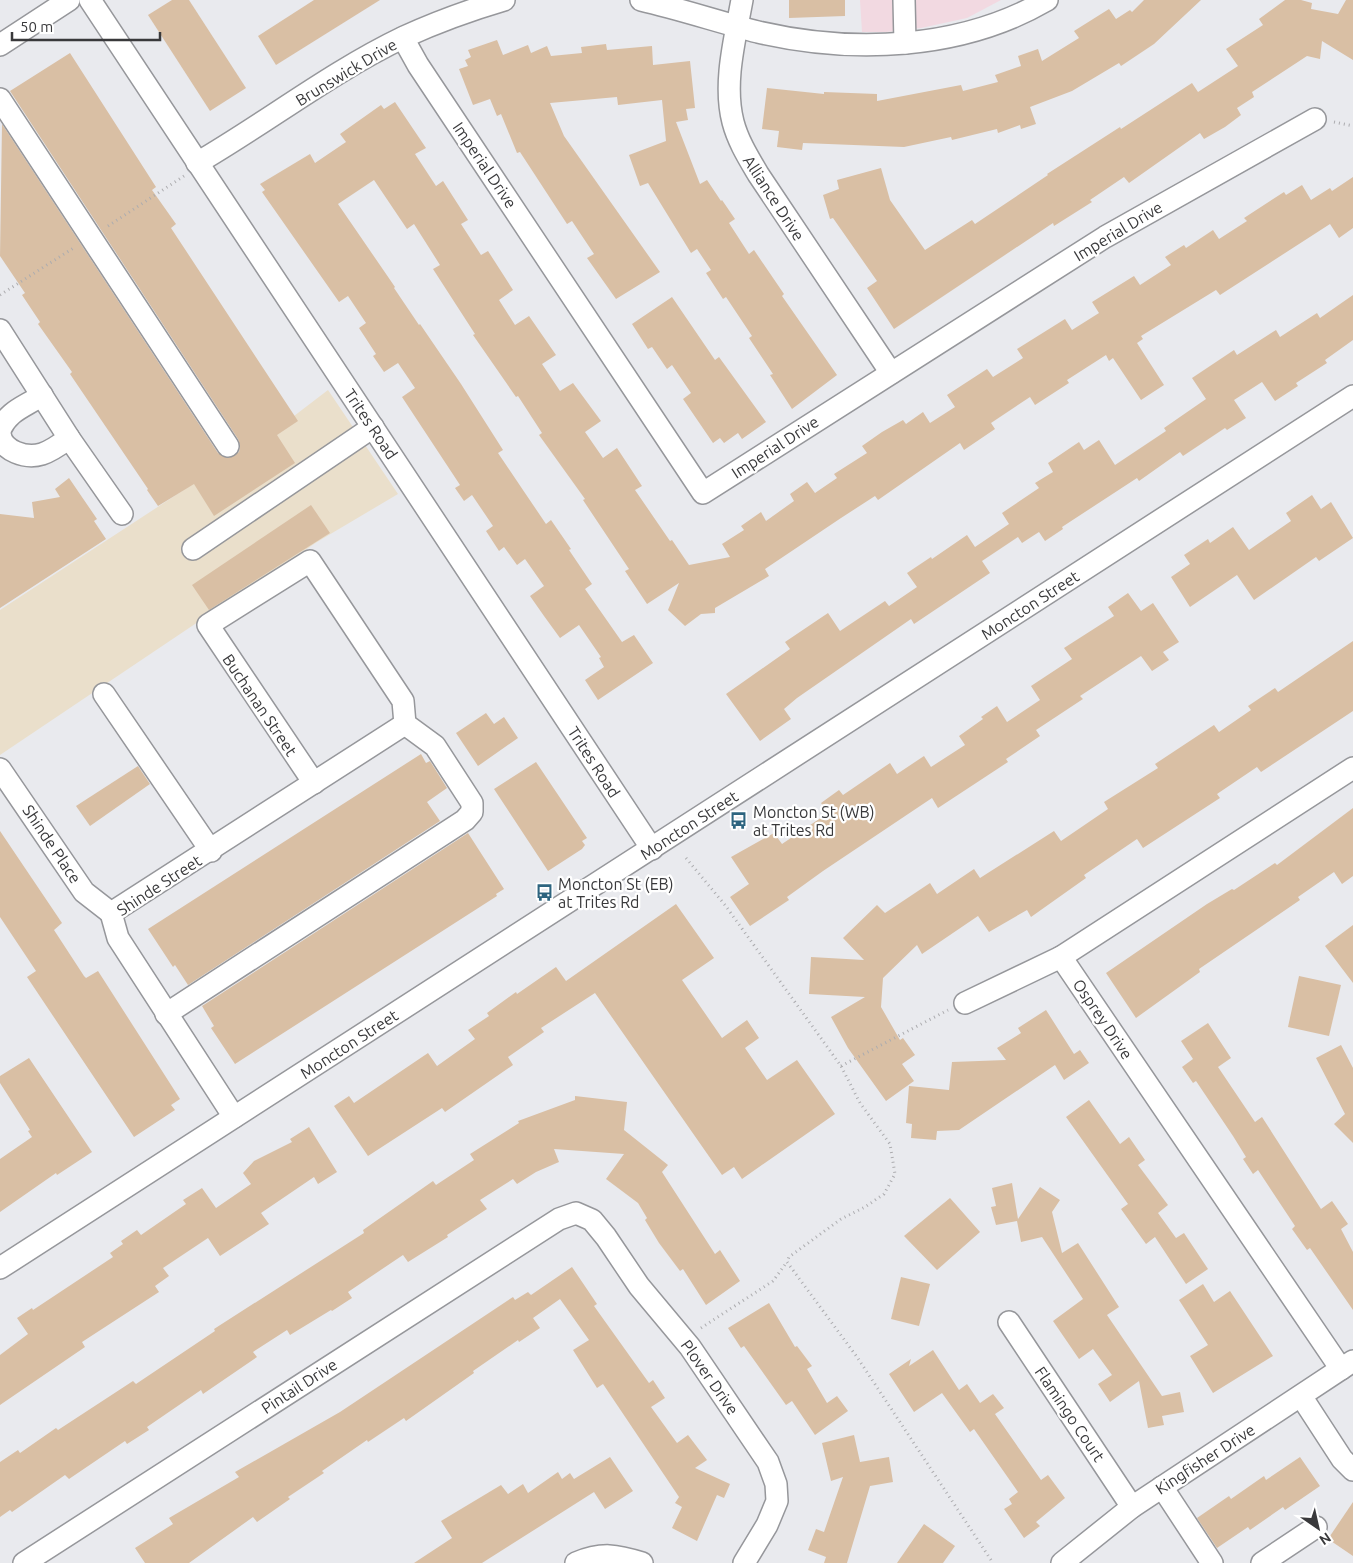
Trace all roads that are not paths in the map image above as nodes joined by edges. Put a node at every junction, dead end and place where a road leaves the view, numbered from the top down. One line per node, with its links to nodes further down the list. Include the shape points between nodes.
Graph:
1 (69, 0): 11 (street)
2 (90, 0): 14 (street, Trites Road)
3 (504, 0): 9 (street, Brunswick Drive, via 458,14)
4 (641, 0): 8 (street)
5 (742, 0): 8 (street, Alliance Drive)
6 (904, 0): 10 (street)
7 (1046, 0): 10 (street, via 1010,18 973,30 941,39)
8 (737, 26): 10 (street, via 817,42); 16 (street, Alliance Drive, via 729,101 741,146)
9 (402, 38): 14 (street, Brunswick Drive, via 320,85); 16 (street, Imperial Drive, via 703,493)
10 (905, 43)
11 (0, 45)
12 (0, 99): 23 (street)
13 (1315, 119): 16 (street, Imperial Drive, via 1113,232)
14 (198, 165): 19 (street, Trites Road)
15 (0, 330): 17 (street)
16 (891, 373)
17 (42, 395): 20 (street, via 15,410); 22 (street)
18 (1353, 396): 31 (street, Moncton Street)
19 (373, 427): 25 (street); 31 (street, Trites Road)
20 (0, 430)
21 (0, 434): 22 (street, via 14,453 28,455 41,454)
22 (70, 438): 24 (street)
23 (228, 446)
24 (122, 514)
25 (193, 549)
26 (104, 694): 32 (street)
27 (404, 724): 30 (street, Shinde Street); 30 (street, Buchanan Street, via 403,701 310,561 208,625); 36 (street, via 435,746 472,803 472,812)
28 (0, 768): 33 (street, Shinde Place, via 84,892)
29 (1353, 768): 34 (street)
30 (314, 783): 32 (street, Shinde Street)
31 (652, 849): 37 (street, Moncton Street)
32 (211, 851): 33 (street, Shinde Street)
33 (111, 913): 36 (street, Shinde Street, via 118,938)
34 (1061, 957): 35 (street); 41 (street, Osprey Drive)
35 (965, 1003)
36 (166, 1014): 37 (street, Shinde Street)
37 (234, 1117): 39 (street, Moncton Street)
38 (576, 1213): 47 (street, Pintail Drive, via 546,1227); 50 (street, Plover Drive, via 592,1220 606,1237 645,1293 690,1347 768,1462 776,1484 777,1500 768,1525)
39 (0, 1268)
40 (1009, 1322): 45 (street, Flamingo Court)
41 (1347, 1365): 42 (street, Kingfisher Drive)
42 (1301, 1396): 43 (street, via 1342,1459); 44 (street, Kingfisher Drive)
43 (1353, 1470)
44 (1162, 1487): 45 (street, Kingfisher Drive); 52 (street)
45 (1132, 1506): 51 (street, Kingfisher Drive)
46 (1316, 1527): 53 (street)
47 (24, 1563)
48 (576, 1563): 49 (street, via 615,1555)
49 (642, 1563)
50 (744, 1563)
51 (1062, 1563)
52 (1212, 1563)
53 (1262, 1563)

